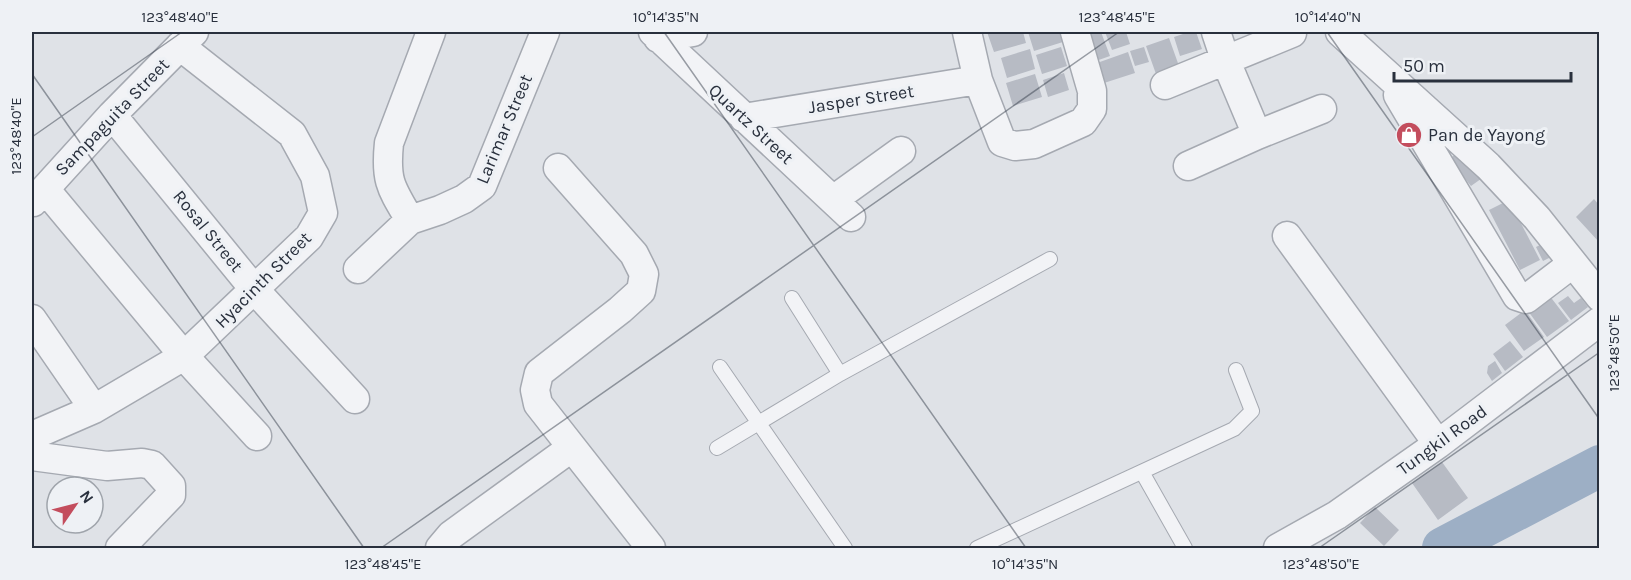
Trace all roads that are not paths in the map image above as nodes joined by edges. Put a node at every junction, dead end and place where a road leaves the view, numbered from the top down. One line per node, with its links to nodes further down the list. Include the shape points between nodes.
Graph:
1 (431, 32): 23 (street, via 389,143 389,184)
2 (545, 32): 23 (street, Larimar Street, via 482,186 464,199)
3 (693, 32): 9 (street)
4 (967, 32): 13 (street)
5 (1075, 32): 13 (street, via 1092,91 1092,109 1083,122 1034,144 1015,146 1002,142)
6 (1216, 32): 11 (street)
7 (1340, 32): 12 (street)
8 (1292, 33): 11 (street)
9 (656, 35): 17 (street, Quartz Street)
10 (187, 39): 16 (street, Sampaguita Street); 28 (street, Hyacinth Street, via 292,134 315,176 323,213 309,237)
11 (1225, 59): 14 (street); 18 (street)
12 (1385, 72): 26 (street, via 1488,166 1537,218); 26 (street, via 1517,296 1526,299)
13 (978, 80): 17 (street, Jasper Street)
14 (1165, 85)
15 (1322, 109): 18 (street)
16 (112, 115): 22 (street, Sampaguita Street); 28 (street, Rosal Street)
17 (744, 118): 19 (street, Quartz Street, via 842,208)
18 (1257, 135): 20 (street)
19 (901, 151)
20 (1188, 166)
21 (558, 168): 43 (street, via 634,254 644,274 641,291 539,373 535,390 538,404)
22 (38, 196): 33 (street)
23 (410, 220): 27 (street, Larimar Street)
24 (1287, 236): 42 (street)
25 (1050, 259): 36 (lane)
26 (1572, 264): 29 (street)
27 (358, 269)
28 (255, 289): 33 (street, Hyacinth Street); 37 (street, Rosal Street)
29 (1599, 297)
30 (792, 298): 36 (lane)
31 (32, 319): 38 (street)
32 (1599, 321): 42 (street, Tungkil Road)
33 (184, 356): 38 (street, Hyacinth Street); 41 (street)
34 (720, 367): 39 (lane)
35 (1236, 370): 46 (lane, via 1252,411 1245,419 1224,435)
36 (840, 374): 39 (lane)
37 (355, 399)
38 (94, 409): 40 (street, Hyacinth Street)
39 (758, 423): 44 (lane); 50 (lane)
40 (32, 436)
41 (256, 436)
42 (1438, 444): 53 (street, Tungkil Road, via 1337,515)
43 (571, 448): 48 (street, via 451,535); 49 (street)
44 (717, 448)
45 (32, 456): 47 (street, via 107,466 152,465 171,486 171,495)
46 (1142, 472): 51 (lane); 52 (lane)
47 (120, 549)
48 (440, 549)
49 (651, 549)
50 (845, 549)
51 (977, 549)
52 (1185, 549)
53 (1278, 549)

